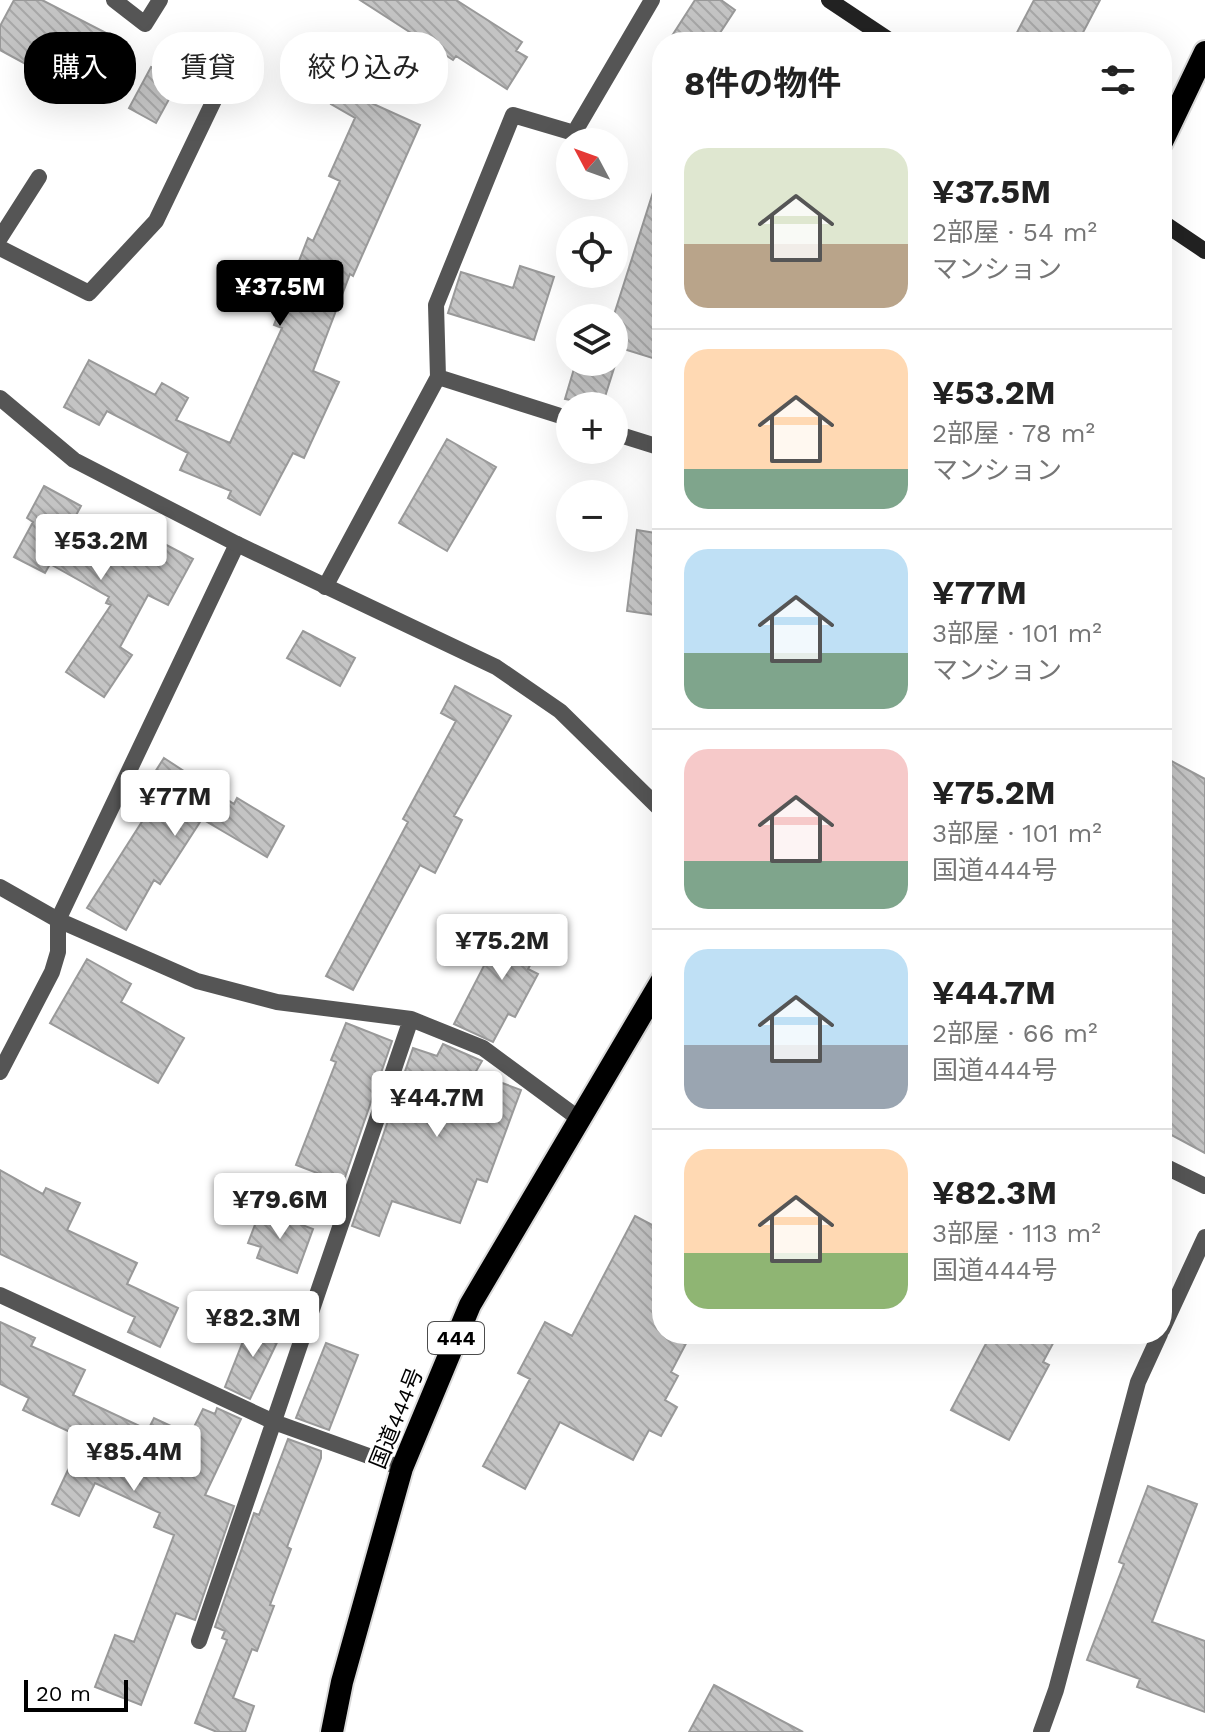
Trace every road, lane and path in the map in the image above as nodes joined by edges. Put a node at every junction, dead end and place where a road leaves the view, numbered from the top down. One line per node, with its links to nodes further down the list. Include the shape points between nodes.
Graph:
1 (114, 0): 2 (street, via 145,24)
2 (160, 0)
3 (652, 0): 14 (street, via 574,133 513,115 436,305)
4 (829, 0): 5 (main road)
5 (877, 32)
6 (1205, 52): 8 (highway)
7 (212, 104): 12 (street, via 156,221 89,293)
8 (1172, 121)
9 (39, 177): 11 (street)
10 (1172, 229): 13 (main road)
11 (0, 238)
12 (0, 248)
13 (1205, 251)
14 (438, 377): 16 (street); 20 (street)
15 (0, 398): 19 (street, via 74,460)
16 (556, 415)
17 (628, 437): 18 (street)
18 (652, 445)
19 (237, 544): 20 (street); 23 (street)
20 (325, 587): 21 (street, via 496,667 560,711)
21 (652, 801)
22 (0, 887): 23 (street)
23 (58, 920): 25 (street, via 197,981 277,1002); 26 (street, via 52,972)
24 (652, 996): 27 (highway, 国道444号 / 444)
25 (411, 1019): 27 (street, via 483,1048); 34 (street)
26 (0, 1072)
27 (578, 1118): 35 (highway, 国道444号 / 444, via 470,1305)
28 (1172, 1170): 29 (street)
29 (1205, 1186)
30 (1205, 1237): 32 (street)
31 (0, 1295): 34 (street)
32 (1172, 1308)
33 (1155, 1344): 38 (street, via 1138,1382)
34 (274, 1422): 35 (street); 36 (street)
35 (402, 1468): 37 (highway, 国道444号 / 444)
36 (199, 1641)
37 (332, 1732)
38 (1041, 1732)

